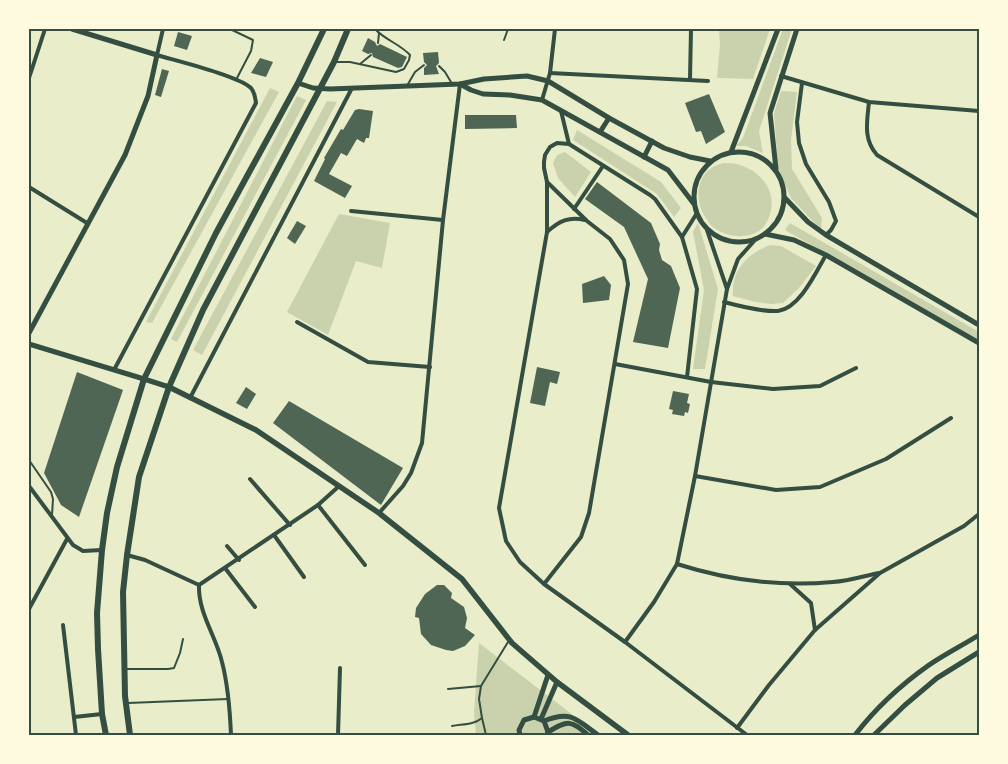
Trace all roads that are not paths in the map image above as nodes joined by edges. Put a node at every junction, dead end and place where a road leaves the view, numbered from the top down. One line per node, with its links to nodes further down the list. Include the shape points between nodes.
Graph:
1 (45, 29): 24 (street)
2 (72, 29): 16 (street)
3 (162, 29): 16 (street)
4 (230, 29): 26 (lane, via 253,40)
5 (324, 29): 30 (main road)
6 (348, 29): 18 (main road)
7 (375, 29): 13 (lane)
8 (508, 29): 14 (lane)
9 (555, 29): 22 (street)
10 (691, 29): 25 (street)
11 (778, 29): 44 (street)
12 (797, 29): 23 (street)
13 (379, 33): 15 (lane); 19 (lane, via 408,52 408,63 396,72)
14 (504, 40)
15 (378, 43)
16 (157, 55): 26 (street); 59 (street, via 148,96 125,155)
17 (371, 56): 19 (lane)
18 (334, 62): 19 (lane); 34 (main road)
19 (360, 64)
20 (424, 65): 33 (lane, via 415,72)
21 (439, 66): 31 (lane)
22 (550, 73): 25 (street); 27 (street)
23 (781, 76): 29 (street); 48 (street, via 770,114)
24 (29, 78)
25 (690, 79): 28 (street)
26 (237, 80): 77 (street, via 252,90 256,103)
27 (548, 81): 32 (street, via 527,76 484,78); 36 (street); 40 (street)
28 (708, 81)
29 (802, 82): 37 (street); 63 (street, via 797,122 799,143 806,164 829,202 836,221)
30 (298, 83): 34 (street); 79 (main road, via 216,233)
31 (452, 84): 32 (street); 33 (street)
32 (460, 84): 36 (street, via 483,94); 57 (street)
33 (407, 86): 35 (street)
34 (319, 88): 35 (street); 81 (main road, via 203,310)
35 (352, 88): 82 (street)
36 (542, 100): 38 (street)
37 (869, 102): 39 (street); 56 (street, via 866,132 877,155)
38 (561, 111): 41 (street); 43 (street)
39 (979, 111)
40 (608, 118): 41 (street); 42 (street)
41 (600, 132): 45 (street)
42 (652, 141): 45 (street); 46 (street)
43 (569, 144): 47 (street); 49 (street, via 556,143 545,155)
44 (731, 152): 46 (street); 48 (street, via 751,152 765,158)
45 (644, 157): 52 (street, via 668,170)
46 (710, 162): 52 (street, via 697,179)
47 (603, 166): 53 (street); 64 (street, via 655,200)
48 (776, 169): 51 (street, via 783,183)
49 (547, 182): 53 (street); 61 (street)
50 (29, 187): 59 (street)
51 (785, 198): 62 (street, via 782,212); 63 (street)
52 (694, 205): 55 (street)
53 (574, 209): 58 (street)
54 (351, 210): 57 (street)
55 (697, 213): 60 (street); 64 (street)
56 (979, 217)
57 (444, 220): 75 (street)
58 (587, 221): 61 (street, via 574,217 556,224); 74 (street, via 610,239 624,260 628,284)
59 (87, 223): 71 (street)
60 (707, 230): 65 (street, via 738,243); 67 (street)
61 (547, 232): 105 (street, via 499,508 506,541 520,562)
62 (765, 234): 65 (street); 66 (street, via 794,240)
63 (826, 236): 70 (street)
64 (682, 237): 78 (street, via 697,290)
65 (755, 240): 67 (street, via 738,260)
66 (826, 255): 68 (street, via 800,297 790,306 779,311); 72 (street)
67 (727, 289): 68 (street)
68 (724, 302): 80 (street)
69 (297, 322): 75 (street, via 368,362)
70 (979, 325)
71 (29, 333)
72 (979, 343)
73 (29, 344): 77 (street)
74 (615, 364): 78 (street); 105 (street, via 589,513 581,536)
75 (430, 366): 90 (street, via 422,443 403,486)
76 (856, 368): 80 (street, via 820,386 773,389)
77 (114, 370): 79 (street)
78 (687, 377): 80 (street)
79 (144, 379): 81 (main road); 97 (main road, via 117,467)
80 (711, 382): 85 (street)
81 (169, 387): 82 (main road); 98 (main road, via 139,477)
82 (190, 398): 88 (main road, via 256,430)
83 (951, 418): 85 (street, via 886,459 820,487 776,490)
84 (29, 460): 92 (lane, via 53,499)
85 (694, 476): 100 (street)
86 (250, 479): 93 (street)
87 (29, 486): 92 (street)
88 (338, 486): 89 (street); 90 (main road)
89 (318, 505): 93 (street); 101 (street)
90 (379, 514): 114 (main road, via 462,579)
91 (979, 514): 103 (street, via 964,526)
92 (52, 519): 95 (street)
93 (290, 524): 94 (street)
94 (274, 536): 99 (street); 104 (street)
95 (67, 539): 97 (street, via 83,551); 109 (street)
96 (227, 546): 99 (street)
97 (102, 550): 125 (main road, via 97,613)
98 (126, 555): 107 (street, via 145,560); 118 (main road)
99 (239, 560): 102 (street)
100 (677, 564): 106 (street, via 751,581); 115 (street)
101 (365, 565)
102 (225, 568): 107 (street); 108 (street)
103 (880, 573): 106 (street, via 835,582); 111 (street)
104 (304, 577)
105 (544, 584): 115 (street)
106 (790, 584): 111 (street, via 811,603)
107 (199, 585): 123 (street, via 201,605 222,661)
108 (255, 607)
109 (29, 609)
110 (64, 625): 126 (street)
111 (815, 630): 131 (street)
112 (979, 635): 144 (street, via 928,666 893,695)
113 (184, 639): 118 (lane, via 174,668)
114 (510, 640): 119 (main road); 121 (lane)
115 (624, 642): 131 (street)
116 (979, 652): 145 (street, via 937,678)
117 (340, 668): 137 (street)
118 (124, 669): 124 (main road)
119 (548, 674): 120 (main road); 127 (street)
120 (557, 682): 129 (street); 142 (main road)
121 (481, 686): 122 (lane); 128 (lane)
122 (448, 690)
123 (228, 699): 124 (lane); 136 (street)
124 (126, 703): 135 (main road)
125 (102, 714): 126 (street); 134 (main road)
126 (74, 717): 133 (street)
127 (534, 717): 129 (street); 139 (street, via 524,720)
128 (482, 718): 130 (lane); 138 (lane)
129 (542, 720): 132 (street); 141 (street, via 572,716)
130 (452, 726)
131 (737, 728): 143 (street)
132 (547, 733): 140 (street, via 564,722 577,726)
133 (76, 735)
134 (106, 735)
135 (130, 735)
136 (231, 735)
137 (338, 735)
138 (486, 735)
139 (520, 735)
140 (588, 735)
141 (598, 735)
142 (628, 735)
143 (747, 735)
144 (856, 735)
145 (874, 735)

